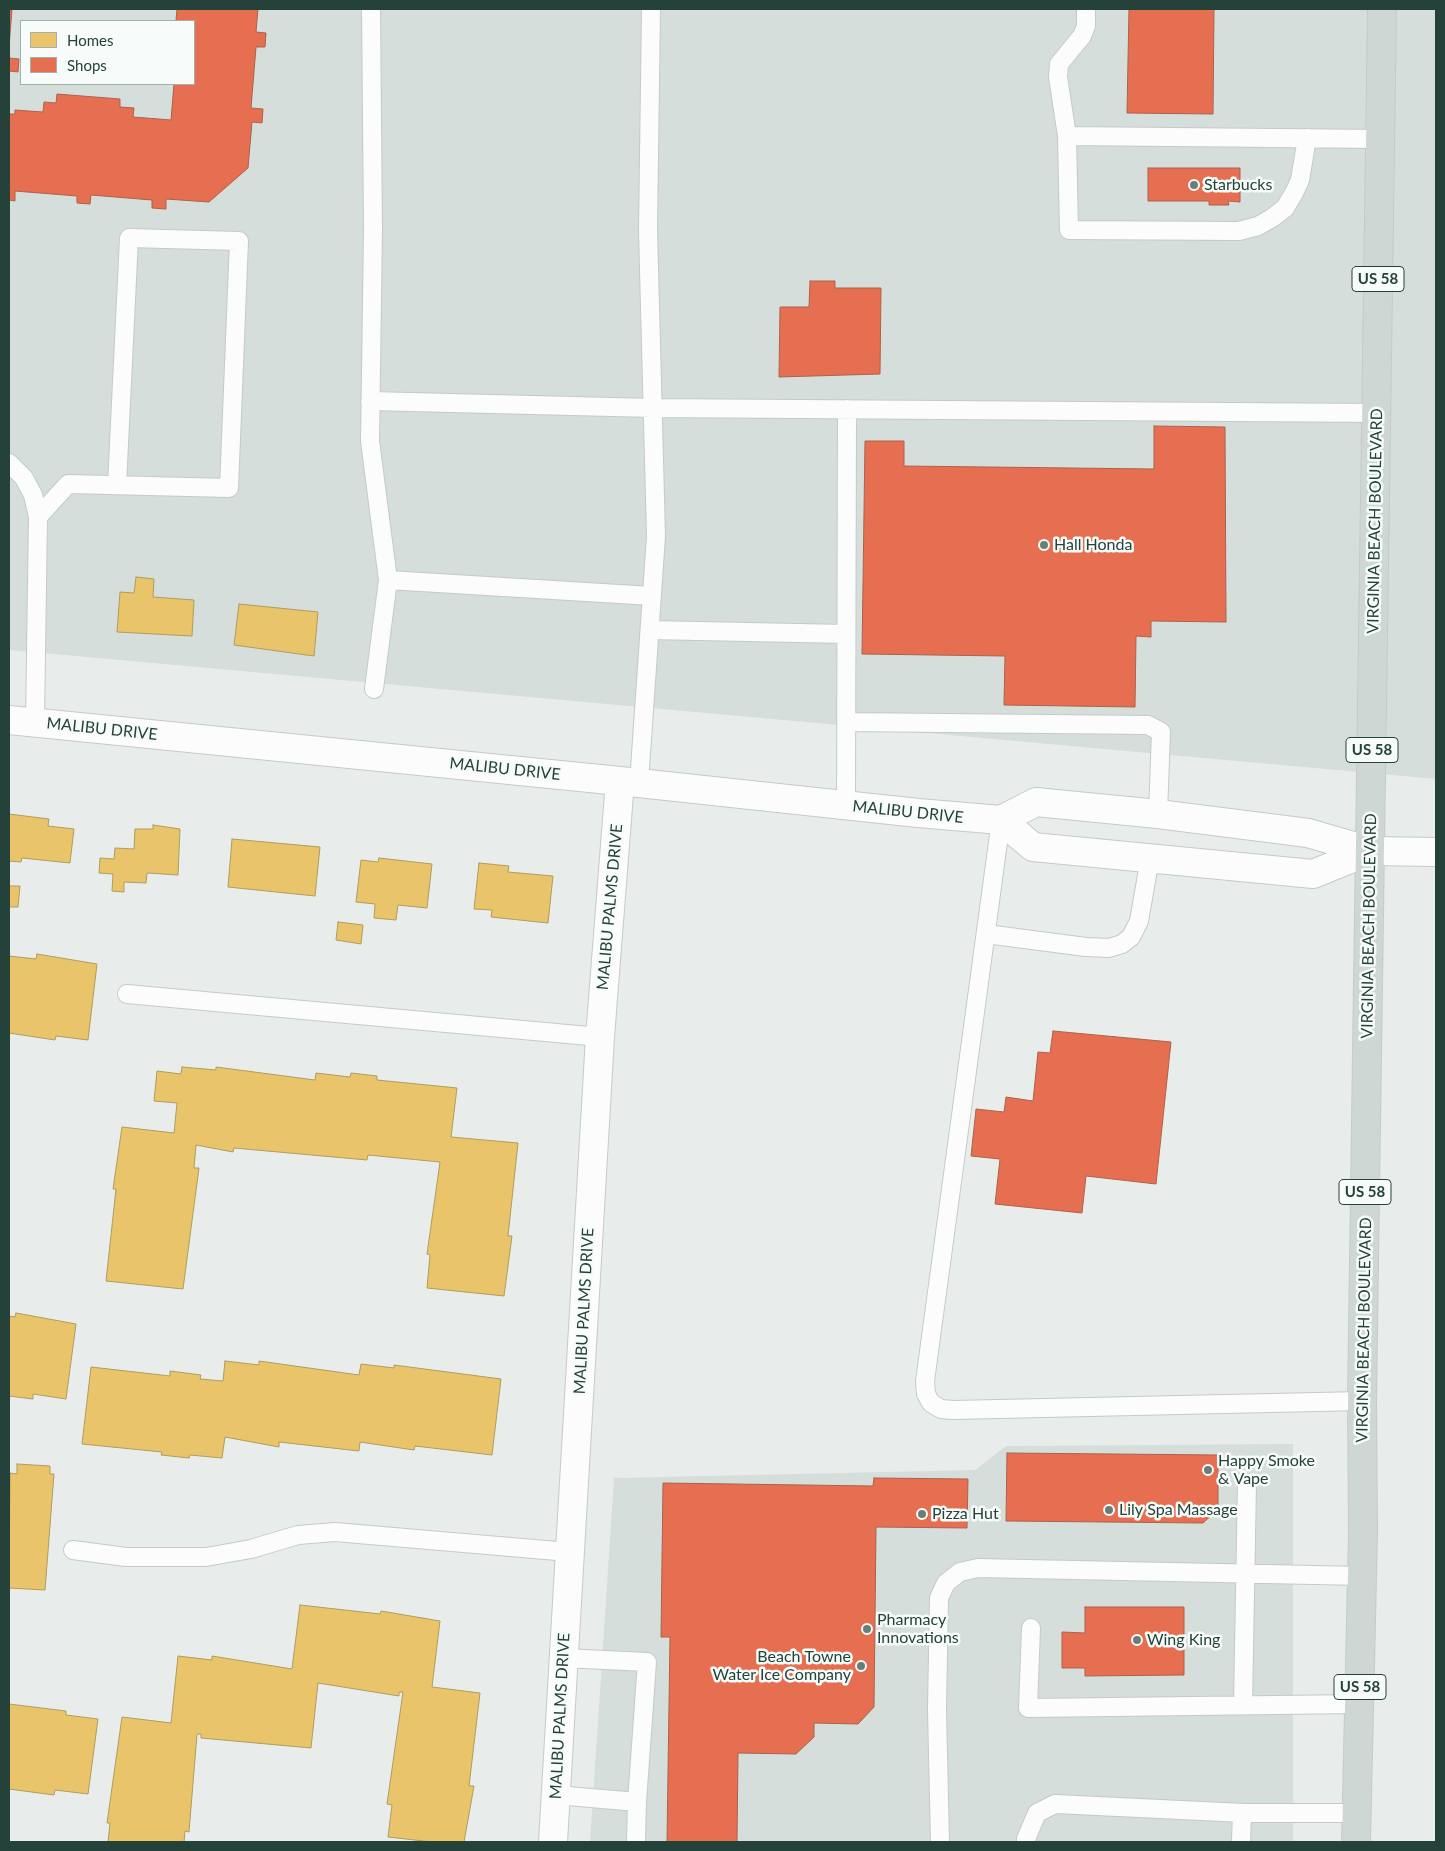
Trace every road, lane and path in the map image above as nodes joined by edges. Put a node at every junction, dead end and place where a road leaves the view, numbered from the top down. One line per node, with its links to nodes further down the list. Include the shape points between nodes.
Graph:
1 (371, 9): 8 (lane, via 373,229)
2 (651, 9): 9 (lane, via 648,230)
3 (1086, 9): 5 (lane, via 1082,36 1058,70)
4 (1382, 9): 7 (main road, VIRGINIA BEACH BOULEVARD / US 58)
5 (1067, 136): 6 (lane); 6 (lane, via 1069,230 1239,231 1258,226 1285,208 1294,193 1300,180)
6 (1307, 138): 7 (lane)
7 (1380, 139): 11 (main road, VIRGINIA BEACH BOULEVARD / US 58)
8 (370, 401): 9 (lane); 15 (lane, via 370,440)
9 (653, 408): 10 (lane); 16 (lane, via 656,536)
10 (847, 409): 11 (lane); 18 (lane)
11 (1376, 413): 26 (main road, VIRGINIA BEACH BOULEVARD / US 58)
12 (9, 463): 14 (lane, via 24,478 33,494)
13 (117, 485): 13 (lane, via 229,488 239,241 129,238); 14 (lane, via 68,484)
14 (38, 518): 20 (lane)
15 (388, 580): 16 (lane); 19 (lane)
16 (652, 596): 17 (lane)
17 (650, 630): 18 (lane); 22 (lane)
18 (846, 634): 21 (lane)
19 (374, 689)
20 (22, 721): 22 (street, MALIBU DRIVE)
21 (846, 722): 23 (lane); 24 (lane, via 1148,725 1161,732)
22 (629, 782): 23 (street, MALIBU DRIVE); 31 (street, MALIBU PALMS DRIVE)
23 (846, 806): 25 (street, MALIBU DRIVE)
24 (1158, 814): 25 (street, via 1036,802); 26 (street, via 1308,833)
25 (1001, 820): 28 (street, via 1032,847); 29 (lane)
26 (1370, 851): 27 (street); 28 (street, via 1313,874); 32 (main road, VIRGINIA BEACH BOULEVARD / US 58)
27 (1436, 852)
28 (1150, 858): 29 (lane, via 1139,921 1131,937 1122,944 1109,948 1086,947)
29 (986, 934): 32 (lane, via 925,1381 931,1403 940,1409 953,1410)
30 (126, 994): 31 (lane)
31 (600, 1037): 35 (street, MALIBU PALMS DRIVE)
32 (1362, 1401): 37 (main road, VIRGINIA BEACH BOULEVARD / US 58)
33 (1247, 1483): 36 (lane)
34 (72, 1550): 35 (lane, via 126,1556 206,1557 252,1549 298,1535 335,1532)
35 (569, 1552): 39 (street, MALIBU PALMS DRIVE)
36 (1244, 1574): 37 (lane); 41 (lane); 48 (lane, via 978,1568 960,1572 946,1583 939,1598)
37 (1362, 1576): 40 (main road, VIRGINIA BEACH BOULEVARD / US 58)
38 (1030, 1628): 41 (lane, via 1028,1708)
39 (563, 1658): 42 (street, MALIBU PALMS DRIVE); 43 (lane, via 648,1662)
40 (1359, 1704): 41 (lane); 45 (main road, VIRGINIA BEACH BOULEVARD / US 58)
41 (1243, 1705)
42 (556, 1795): 43 (lane); 46 (street, MALIBU PALMS DRIVE)
43 (637, 1802): 47 (lane)
44 (1244, 1813): 45 (lane); 49 (lane, via 1055,1804 1037,1813); 50 (lane)
45 (1357, 1813): 51 (main road, VIRGINIA BEACH BOULEVARD / US 58)
46 (553, 1842)
47 (636, 1842)
48 (940, 1842)
49 (1026, 1842)
50 (1241, 1842)
51 (1356, 1842)

